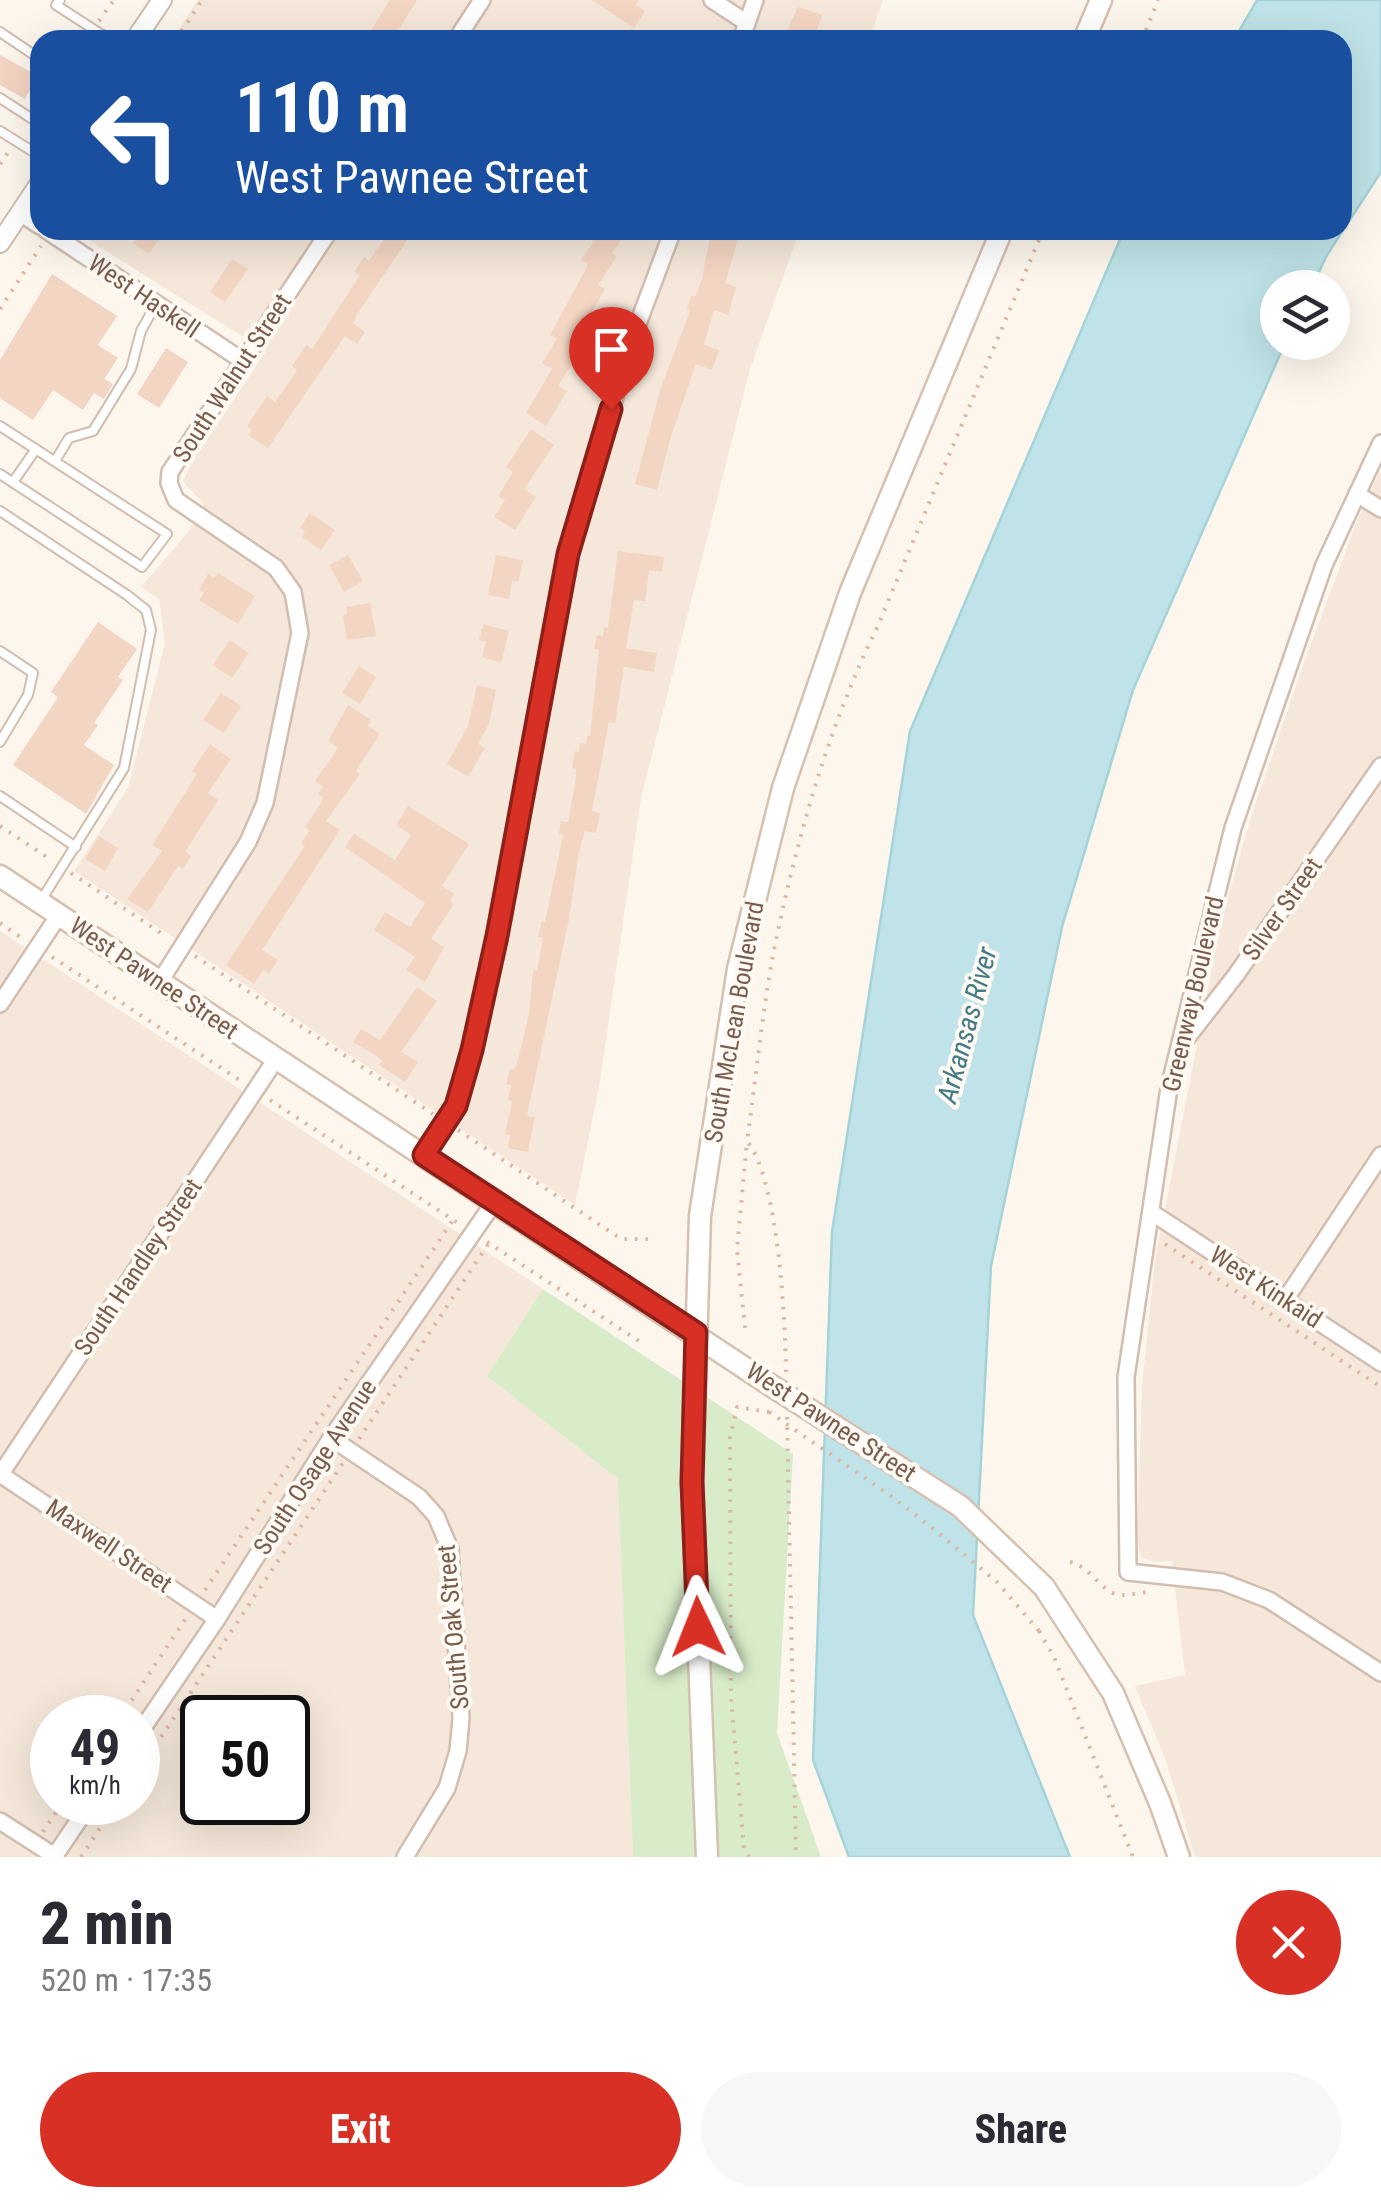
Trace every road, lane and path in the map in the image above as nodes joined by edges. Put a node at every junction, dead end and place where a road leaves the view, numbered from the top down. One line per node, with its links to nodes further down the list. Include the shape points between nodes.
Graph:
1 (162, 0): 11 (street)
2 (202, 0): 12 (path)
3 (482, 0): 13 (street)
4 (712, 0): 9 (street)
5 (756, 0): 9 (street)
6 (1101, 0): 15 (main road)
7 (1158, 0): 16 (path)
8 (55, 2): 10 (lane)
9 (748, 23): 14 (street)
10 (96, 30)
11 (142, 30)
12 (182, 30)
13 (462, 30)
14 (746, 30)
15 (1088, 30)
16 (1146, 30)
17 (0, 32): 18 (lane)
18 (30, 52)
19 (0, 98): 20 (lane)
20 (30, 118)
21 (0, 131): 22 (lane)
22 (30, 150)
23 (30, 197): 24 (street)
24 (8, 227)
25 (39, 240): 32 (path)
26 (61, 240): 31 (street, West Haskell)
27 (323, 240): 33 (street, South Walnut Street)
28 (668, 240): 61 (street, via 568,554 497,936 472,1050)
29 (998, 240): 74 (main road, South McLean Boulevard, via 850,593 784,788 738,969 700,1216)
30 (1039, 240): 62 (path, via 822,764 774,951)
31 (156, 304): 33 (street, West Haskell); 37 (lane, via 140,331 132,369 93,431 69,438)
32 (0, 309)
33 (243, 361): 54 (street, South Walnut Street, via 177,460 169,483 176,500 276,568 293,592 300,633 265,804)
34 (0, 426): 36 (lane)
35 (1381, 443): 40 (street, Greenway Boulevard)
36 (36, 449): 37 (lane); 39 (lane)
37 (55, 461): 39 (lane, via 166,534 142,567)
38 (0, 474): 39 (lane)
39 (12, 482)
40 (1357, 494): 41 (street); 58 (street, Greenway Boulevard, via 1324,565 1233,828)
41 (1381, 509)
42 (0, 511): 48 (lane, via 127,594 146,610 151,630 124,768)
43 (0, 650): 44 (lane, via 33,673)
44 (0, 742)
45 (1381, 766): 58 (street, Silver Street)
46 (0, 796): 48 (lane)
47 (0, 826): 49 (path)
48 (76, 846): 49 (lane)
49 (62, 868): 51 (lane); 54 (path)
50 (0, 876): 51 (main road, West Pawnee Street)
51 (40, 902): 52 (main road, West Pawnee Street)
52 (59, 915): 55 (street); 56 (main road, West Pawnee Street)
53 (0, 924): 55 (path)
54 (182, 947): 56 (street, South Walnut Street); 61 (path)
55 (37, 948): 57 (street); 60 (path)
56 (159, 982): 59 (main road, West Pawnee Street)
57 (0, 1004)
58 (1179, 1049): 66 (street, Greenway Boulevard)
59 (276, 1059): 60 (street, South Handley Street); 63 (main road, West Pawnee Street)
60 (255, 1090): 67 (path); 82 (street, South Handley Street)
61 (446, 1122): 63 (street); 69 (path, via 621,1239)
62 (747, 1141): 73 (path, via 737,1248); 77 (path, via 767,1194 782,1298)
63 (424, 1155): 65 (main road, West Pawnee Street)
64 (1381, 1155): 72 (street)
65 (495, 1201): 68 (street, South Osage Avenue); 74 (main road, West Pawnee Street)
66 (1151, 1212): 72 (street, West Kinkaid); 87 (street, Greenway Boulevard, via 1126,1377 1128,1572 1222,1582 1268,1600)
67 (454, 1220): 68 (path); 85 (path)
68 (473, 1233): 70 (path); 80 (street, South Osage Avenue)
69 (648, 1239)
70 (489, 1243): 75 (path); 81 (path)
71 (1165, 1244): 78 (path)
72 (1285, 1300): 76 (street, West Kinkaid)
73 (746, 1328)
74 (696, 1333): 77 (main road, West Pawnee Street); 97 (main road, South McLean Boulevard, via 692,1482)
75 (642, 1343)
76 (1381, 1363)
77 (779, 1378): 101 (main road, West Pawnee Street, bridge, via 960,1506 1044,1587 1113,1693)
78 (1381, 1386)
79 (787, 1409): 99 (path)
80 (331, 1438): 81 (street, South Oak Street); 86 (street, South Osage Avenue)
81 (351, 1451): 90 (path); 96 (street, South Oak Street, via 420,1497 450,1549 458,1751 447,1788)
82 (0, 1474): 85 (street, Maxwell Street)
83 (1070, 1562): 84 (path, via 1085,1567 1110,1593)
84 (1150, 1588)
85 (196, 1604): 86 (street, Maxwell Street); 88 (path)
86 (218, 1618): 89 (street, South Osage Avenue)
87 (1381, 1673)
88 (135, 1695)
89 (160, 1703)
90 (160, 1739)
91 (0, 1821): 94 (street)
92 (76, 1825): 94 (street)
93 (102, 1825): 95 (path)
94 (54, 1857)
95 (80, 1857)
96 (405, 1857)
97 (707, 1857)
98 (748, 1857): 100 (path, bridge, via 730,1697 730,1438 737,1407 768,1412 891,1496 997,1582 1054,1657)
99 (796, 1857)
100 (1133, 1857)
101 (1179, 1857)

